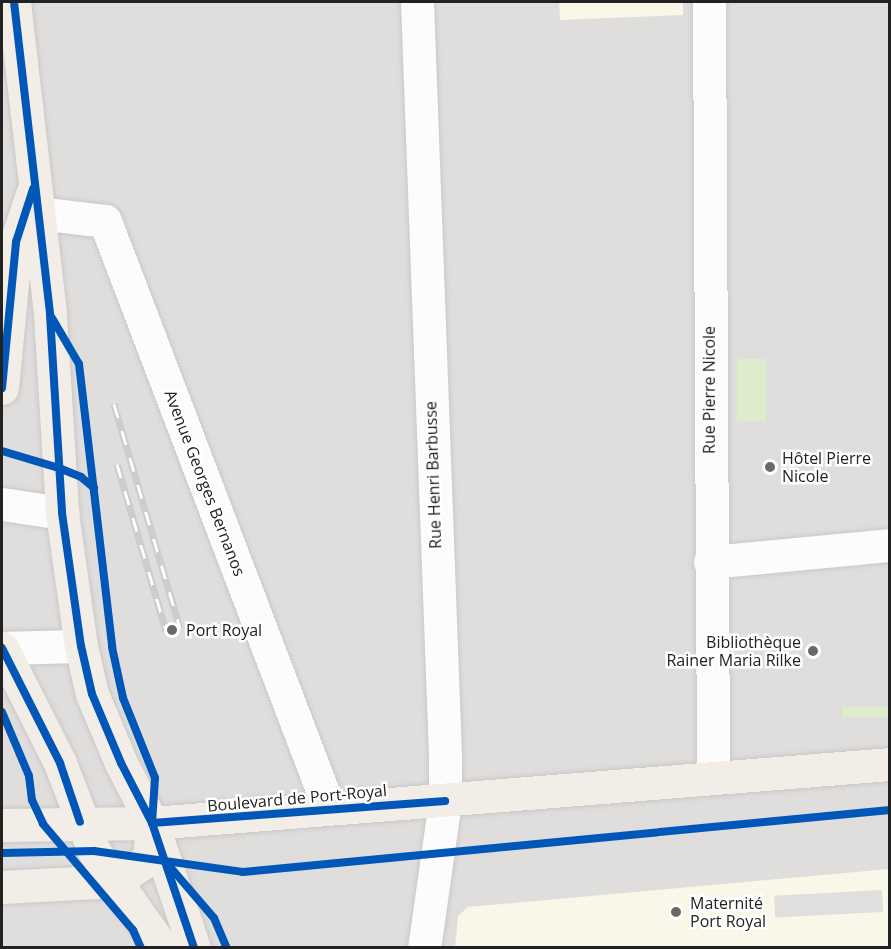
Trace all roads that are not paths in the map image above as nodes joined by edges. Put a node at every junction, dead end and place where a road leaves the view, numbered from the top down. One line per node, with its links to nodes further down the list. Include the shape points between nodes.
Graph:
1 (14, 2): 4 (main road)
2 (417, 2): 15 (street, Rue Henri Barbusse)
3 (709, 2): 10 (street, Rue Pierre Nicole)
4 (36, 201): 5 (main road); 8 (main road, via 50,315); 16 (street, Avenue Georges Bernanos, via 105,221)
5 (9, 250): 6 (main road)
6 (2, 388)
7 (2, 504): 8 (street)
8 (62, 513): 11 (main road)
9 (890, 545): 10 (street)
10 (710, 562): 14 (street, Rue Pierre Nicole)
11 (81, 646): 12 (street); 18 (main road, via 92,694 121,764)
12 (2, 648): 17 (main road, via 60,762)
13 (890, 764): 14 (main road, Boulevard de Port-Royal)
14 (713, 778): 15 (main road, Boulevard de Port-Royal)
15 (445, 801): 16 (main road, Boulevard de Port-Royal); 24 (street, Rue Henri Barbusse)
16 (329, 808): 18 (main road, Boulevard de Port-Royal)
17 (80, 822): 18 (main road, Boulevard de Port-Royal); 19 (main road, Boulevard de Port-Royal); 20 (main road)
18 (152, 823): 20 (main road, via 148,859); 23 (main road)
19 (2, 825)
20 (116, 881): 21 (main road); 22 (main road)
21 (2, 887)
22 (163, 948)
23 (194, 948)
24 (424, 948)

